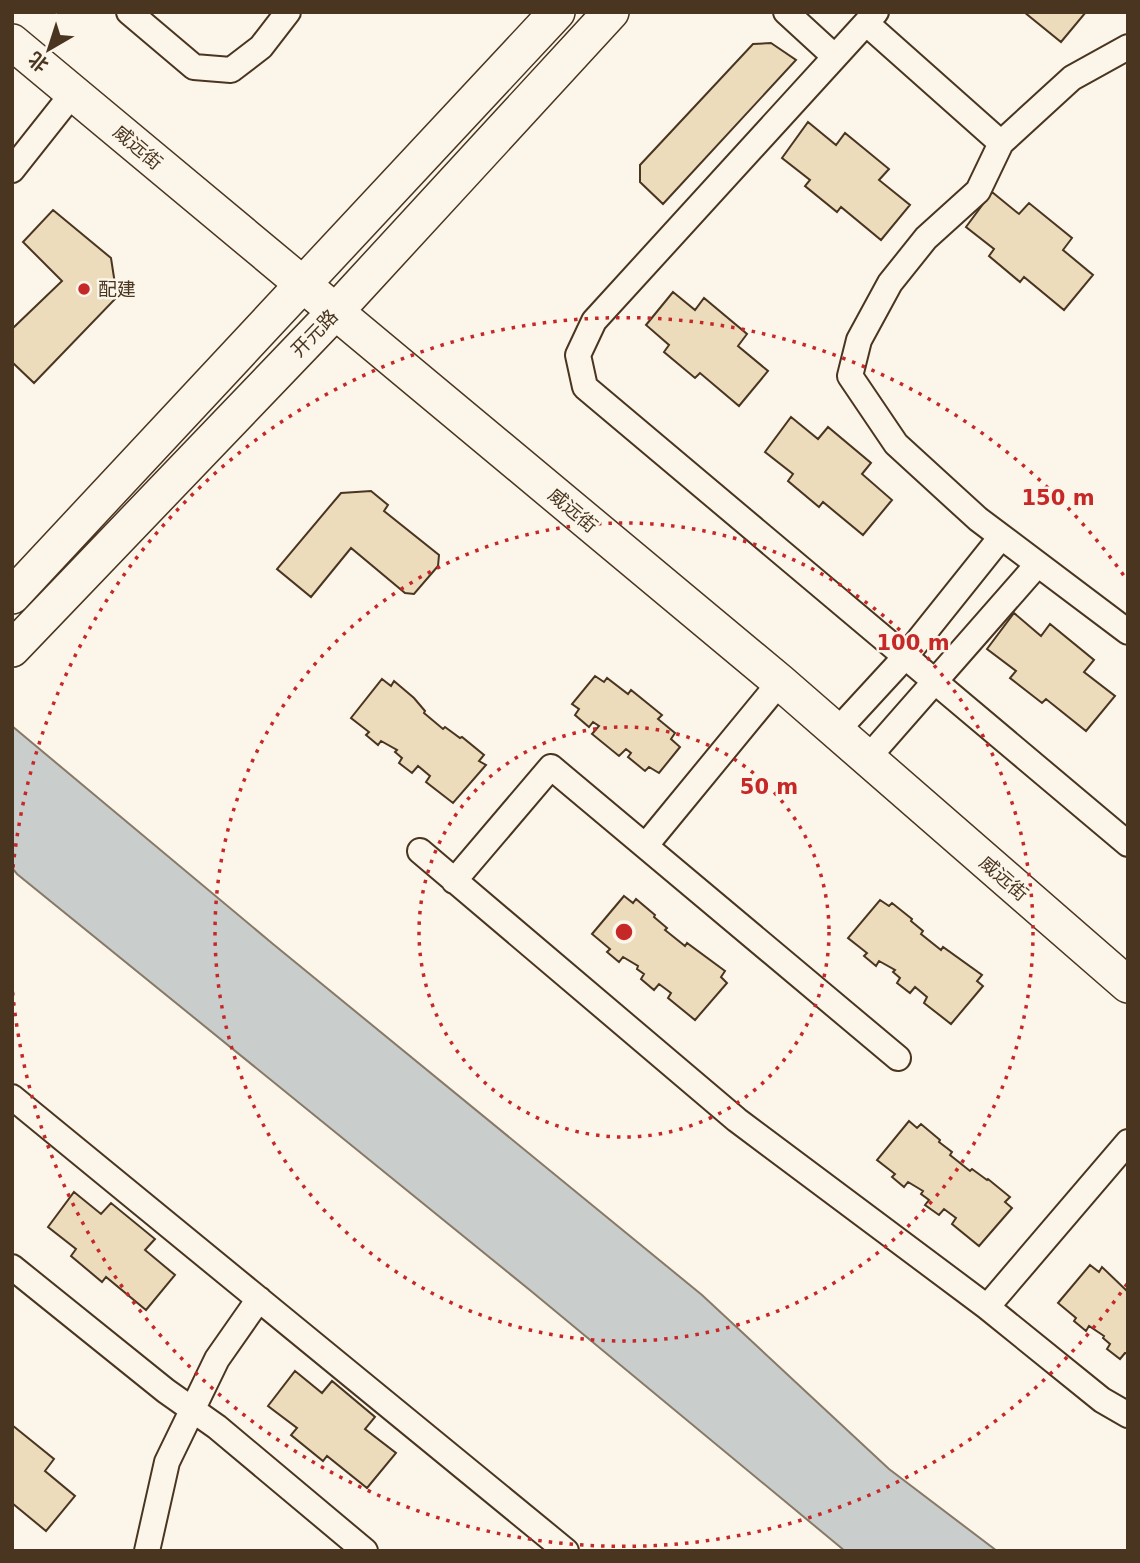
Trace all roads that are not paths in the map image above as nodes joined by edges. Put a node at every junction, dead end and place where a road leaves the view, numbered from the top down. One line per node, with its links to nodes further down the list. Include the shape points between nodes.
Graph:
1 (129, 12): 2 (street, via 194,66 230,70 261,47)
2 (288, 12)
3 (556, 12): 13 (main road)
4 (611, 12): 14 (main road, 开元路)
5 (786, 12): 9 (street)
6 (871, 18): 9 (street); 11 (street)
7 (12, 42): 10 (main road, 威远街)
8 (1128, 47): 11 (street, via 1072,78)
9 (835, 57): 20 (street, via 594,321 578,355 585,387)
10 (73, 93): 12 (street); 13 (main road, 威远街)
11 (1001, 143): 15 (street, via 978,191 926,238 890,283 859,340 850,376 896,444)
12 (12, 170)
13 (303, 283): 14 (main road, 威远街); 17 (main road)
14 (335, 312): 19 (main road, 开元路); 21 (main road, 威远街)
15 (1001, 537): 16 (street); 20 (street)
16 (1037, 565): 18 (street); 22 (street)
17 (12, 596)
18 (1128, 632)
19 (12, 649)
20 (905, 657): 22 (street); 23 (street)
21 (780, 682): 23 (main road, 威远街); 26 (street)
22 (936, 682): 24 (street); 25 (street)
23 (836, 732): 24 (main road, 威远街)
24 (866, 760): 29 (main road, 威远街)
25 (1128, 844)
26 (646, 845): 28 (street, via 551,767); 30 (street)
27 (420, 851): 28 (street)
28 (454, 881): 35 (street, via 737,1120)
29 (1128, 985)
30 (898, 1058)
31 (12, 1097): 34 (street)
32 (1128, 1142): 35 (street)
33 (12, 1267): 36 (street)
34 (259, 1299): 36 (street, via 217,1359); 40 (street)
35 (987, 1307): 37 (street, via 1102,1400)
36 (193, 1410): 38 (street, via 167,1462); 39 (street)
37 (1128, 1415)
38 (147, 1551)
39 (365, 1551)
40 (566, 1551)

